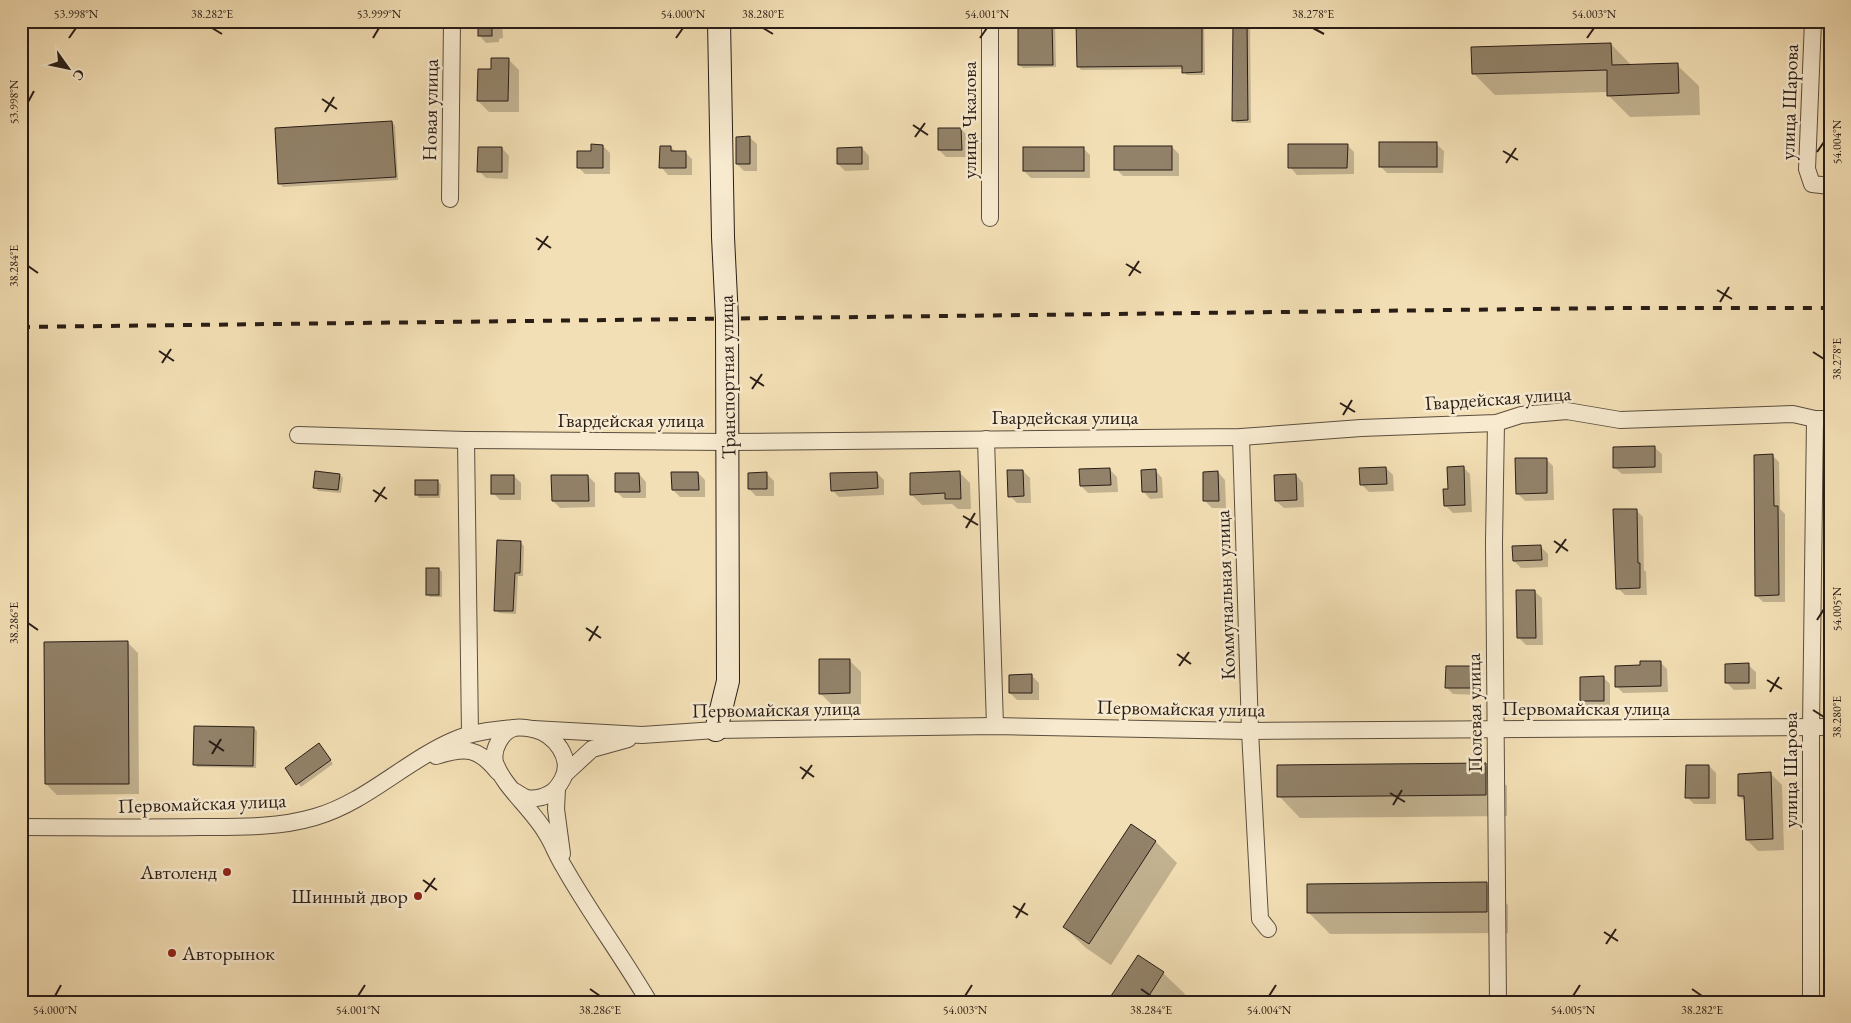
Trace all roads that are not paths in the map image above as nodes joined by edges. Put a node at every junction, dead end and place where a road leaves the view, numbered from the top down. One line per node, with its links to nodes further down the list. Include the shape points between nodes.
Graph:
1 (452, 21): 6 (street, Новая улица)
2 (719, 21): 14 (street, Транспортная улица)
3 (990, 21): 7 (street, улица Чкалова)
4 (1813, 21): 5 (street, улица Шарова, via 1806,169 1812,184)
5 (1830, 186)
6 (450, 199)
7 (990, 218)
8 (1822, 419): 9 (street, Гвардейская улица, via 1793,414 1620,420 1567,411 1521,415); 16 (street, улица Шарова)
9 (1496, 423): 11 (street, Гвардейская улица); 21 (street, Полевая улица)
10 (298, 435): 13 (street, Гвардейская улица)
11 (1242, 437): 12 (street, Гвардейская улица); 22 (street, Коммунальная улица)
12 (986, 438): 14 (street, Гвардейская улица); 15 (street)
13 (466, 440): 14 (street, Гвардейская улица); 23 (street)
14 (728, 442): 20 (street, Транспортная улица, via 728,681)
15 (995, 726): 20 (street, Первомайская улица); 22 (street, Первомайская улица)
16 (1811, 727): 17 (street, Первомайская улица); 21 (street, Первомайская улица); 35 (street, улица Шарова)
17 (1830, 727)
18 (513, 728): 19 (street); 23 (street, Первомайская улица); 27 (street, via 502,737 495,750)
19 (533, 729): 24 (street, Первомайская улица); 26 (street, via 560,747)
20 (716, 730): 24 (street, Первомайская улица)
21 (1496, 730): 22 (street, Первомайская улица); 34 (street, Полевая улица)
22 (1250, 732): 32 (street, Коммунальная улица, via 1260,919)
23 (470, 734): 25 (street, Первомайская улица, via 435,749)
24 (642, 735): 26 (street, via 592,749)
25 (404, 770): 27 (street, via 433,757 463,750 488,759); 30 (street, Первомайская улица, via 336,809 298,821 259,826)
26 (566, 773): 28 (street)
27 (501, 775): 29 (street)
28 (557, 789): 29 (street, via 548,795 527,798); 31 (street, via 556,809)
29 (514, 791): 31 (street, via 531,810)
30 (21, 827)
31 (564, 866): 33 (street)
32 (1268, 929)
33 (649, 1002)
34 (1498, 1002)
35 (1811, 1002)

